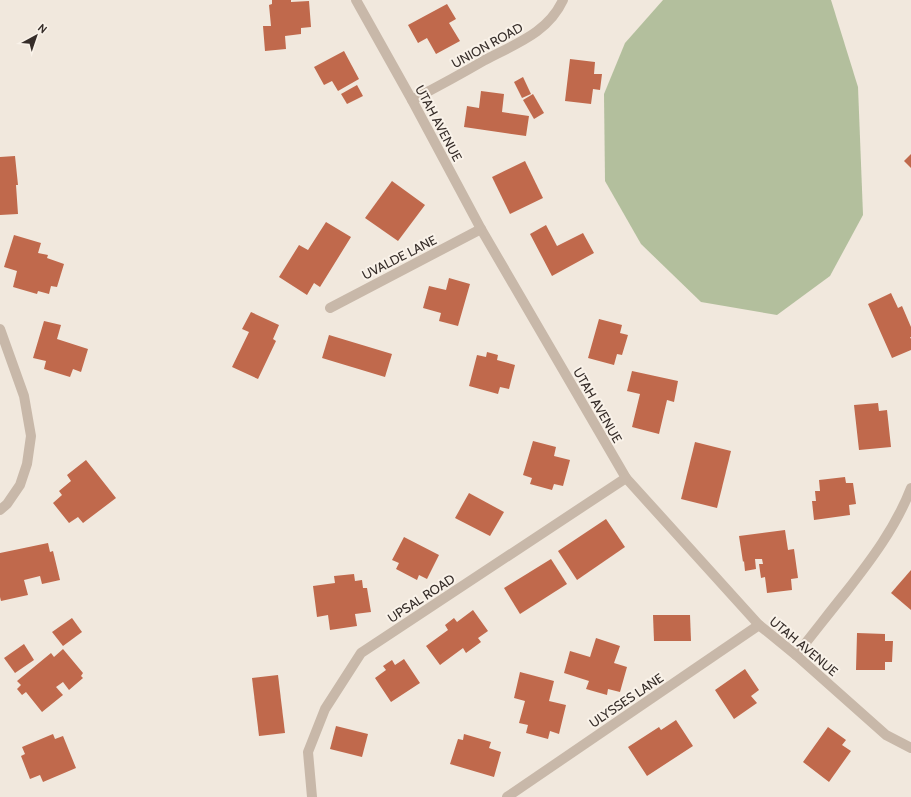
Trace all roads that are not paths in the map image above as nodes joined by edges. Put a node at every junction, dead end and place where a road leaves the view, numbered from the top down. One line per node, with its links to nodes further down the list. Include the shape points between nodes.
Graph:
1 (356, 0): 3 (street, UTAH AVENUE)
2 (563, 0): 3 (street, UNION ROAD, via 554,17 534,34)
3 (412, 100): 4 (street, UTAH AVENUE)
4 (481, 230): 5 (street, UVALDE LANE); 7 (street, UTAH AVENUE)
5 (330, 308)
6 (0, 329): 9 (street, via 24,396 31,436 27,464 20,485)
7 (626, 478): 10 (street, UTAH AVENUE); 13 (street, UPSAL ROAD, via 361,654 325,709 308,752)
8 (911, 488): 11 (street, via 907,500 872,559)
9 (0, 510)
10 (759, 624): 11 (street, UTAH AVENUE); 14 (street, ULYSSES LANE)
11 (796, 655): 12 (street, UTAH AVENUE, via 886,734)
12 (911, 748)
13 (312, 797)
14 (507, 797)

